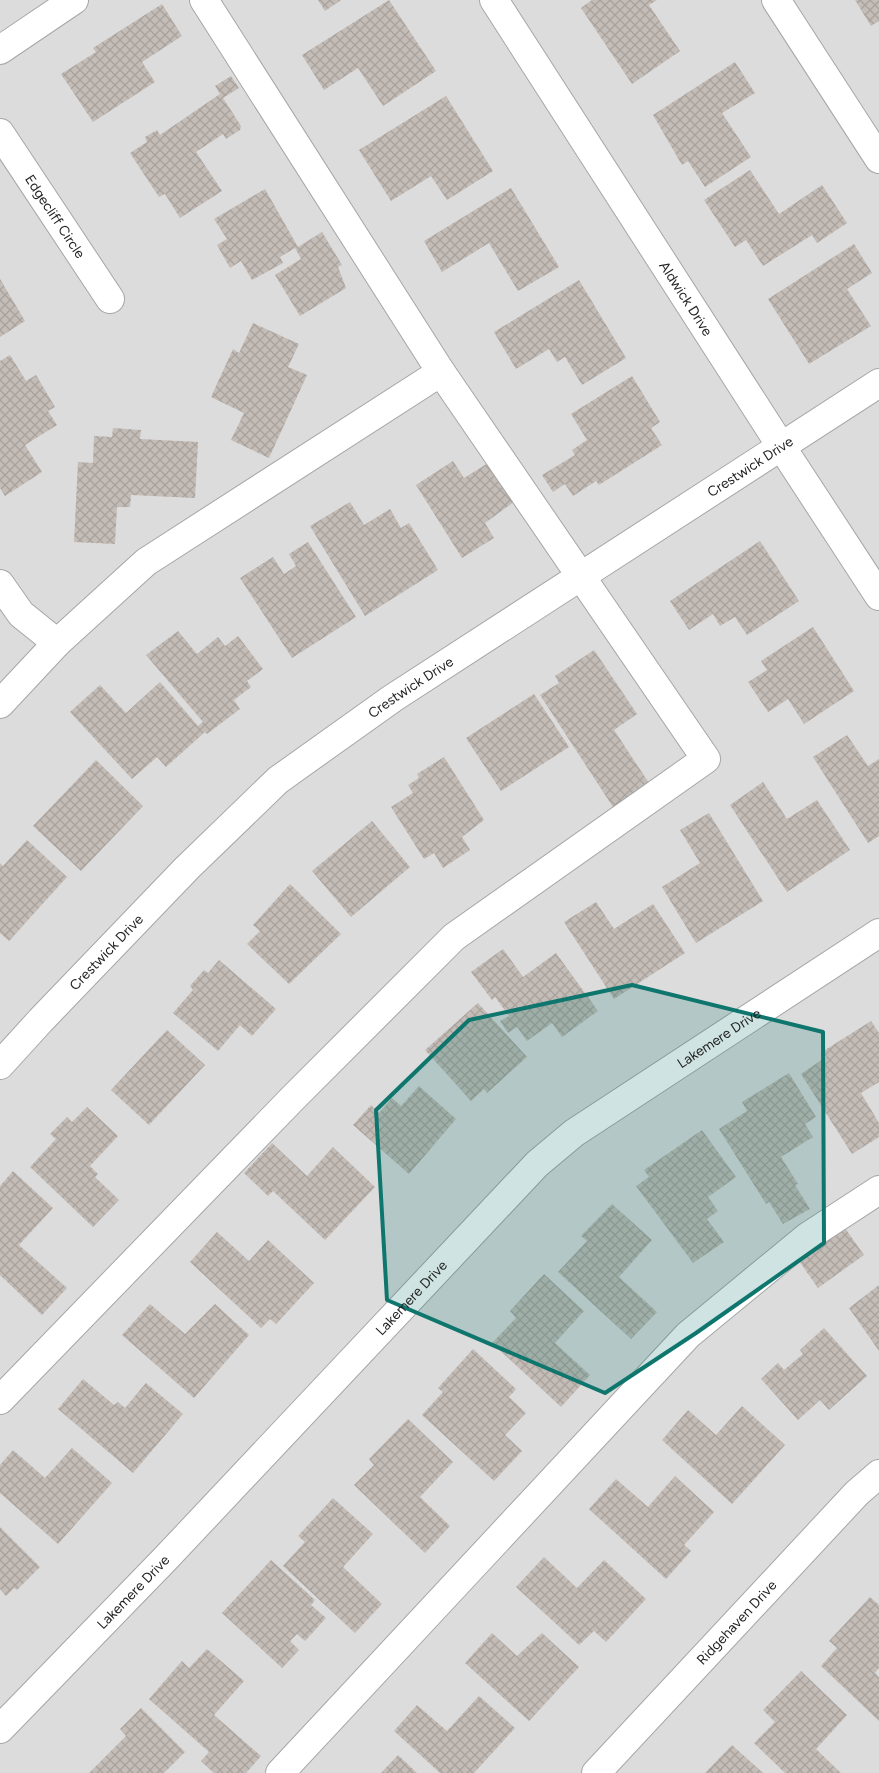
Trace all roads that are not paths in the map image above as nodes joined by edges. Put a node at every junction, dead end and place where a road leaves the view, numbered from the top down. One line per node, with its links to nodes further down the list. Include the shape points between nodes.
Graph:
1 (74, 0): 5 (street)
2 (204, 0): 9 (street)
3 (494, 0): 11 (street, Aldwick Drive)
4 (776, 0): 7 (street)
5 (0, 50)
6 (0, 133): 8 (street, Edgecliff Circle)
7 (879, 159)
8 (110, 298)
9 (441, 372): 12 (street); 15 (street, via 146,562)
10 (879, 383): 11 (street, Crestwick Drive)
11 (781, 446): 12 (street, Crestwick Drive); 14 (street, Aldwick Drive)
12 (581, 576): 18 (street, Crestwick Drive, via 392,698 278,780 187,868); 20 (street, via 706,760 454,937)
13 (0, 584): 15 (street, via 21,614)
14 (879, 596)
15 (57, 642): 16 (street)
16 (0, 704)
17 (879, 933): 22 (street, Lakemere Drive, via 574,1133 537,1164 166,1558)
18 (0, 1065)
19 (879, 1190): 23 (street, via 807,1237 688,1335)
20 (0, 1400)
21 (879, 1474): 24 (street, Ridgehaven Drive, via 850,1500)
22 (0, 1729)
23 (280, 1773)
24 (596, 1773)

